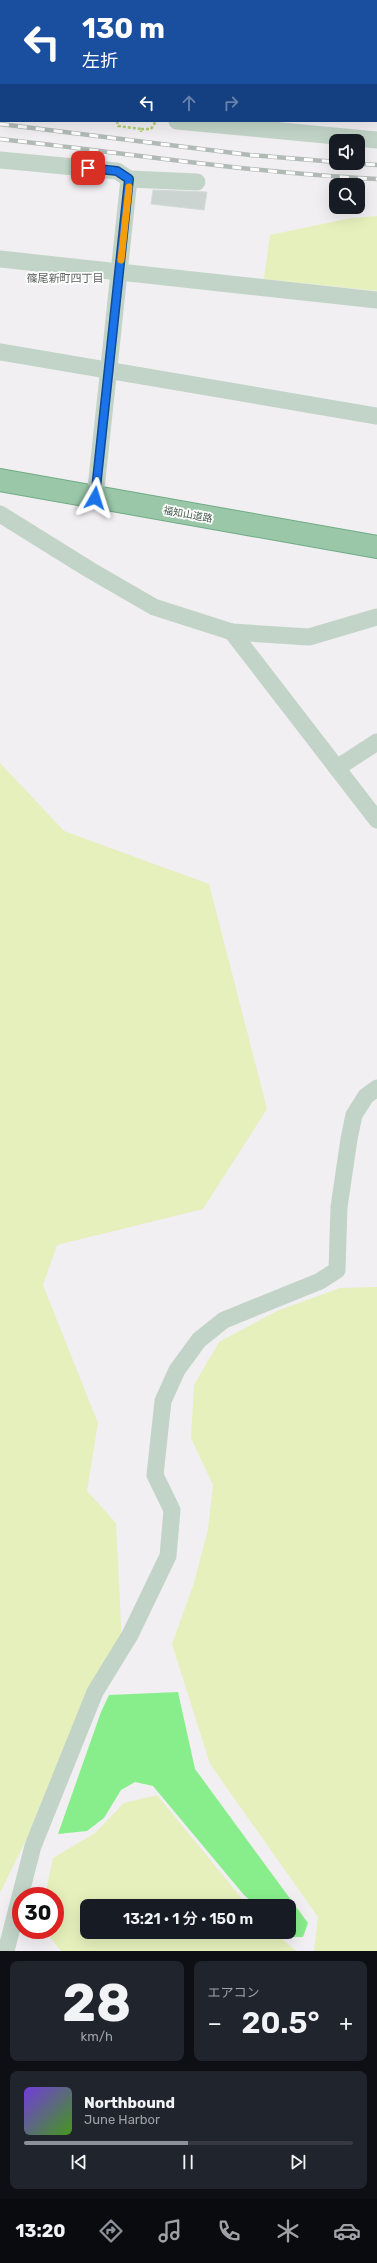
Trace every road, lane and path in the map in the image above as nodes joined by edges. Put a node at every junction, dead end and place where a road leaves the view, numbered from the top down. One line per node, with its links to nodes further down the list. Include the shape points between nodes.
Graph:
1 (117, 122): 2 (path, via 118,126 141,131 151,129)
2 (155, 122)
3 (188, 122): 4 (street)
4 (377, 140)
5 (0, 160): 6 (street, via 117,171)
6 (129, 179): 7 (street); 9 (street)
7 (197, 182)
8 (0, 258): 9 (street)
9 (120, 271): 10 (street); 12 (street)
10 (377, 300)
11 (0, 352): 12 (street)
12 (110, 369): 13 (street); 15 (street)
13 (377, 416)
14 (0, 480): 15 (highway, 福知山道路)
15 (95, 498): 17 (highway, 福知山道路)
16 (0, 514): 19 (street, via 154,607)
17 (377, 547)
18 (377, 617): 19 (street, via 310,637)
19 (232, 632): 21 (street)
20 (377, 742): 21 (street)
21 (337, 768): 22 (street)
22 (377, 820)
23 (377, 1088): 24 (street, via 366,1096 354,1114 339,1207 337,1270 320,1281 224,1320 212,1329 199,1340 177,1370 163,1401 155,1475 172,1510 168,1556 130,1635 95,1692 33,1846)
24 (6, 1951)

